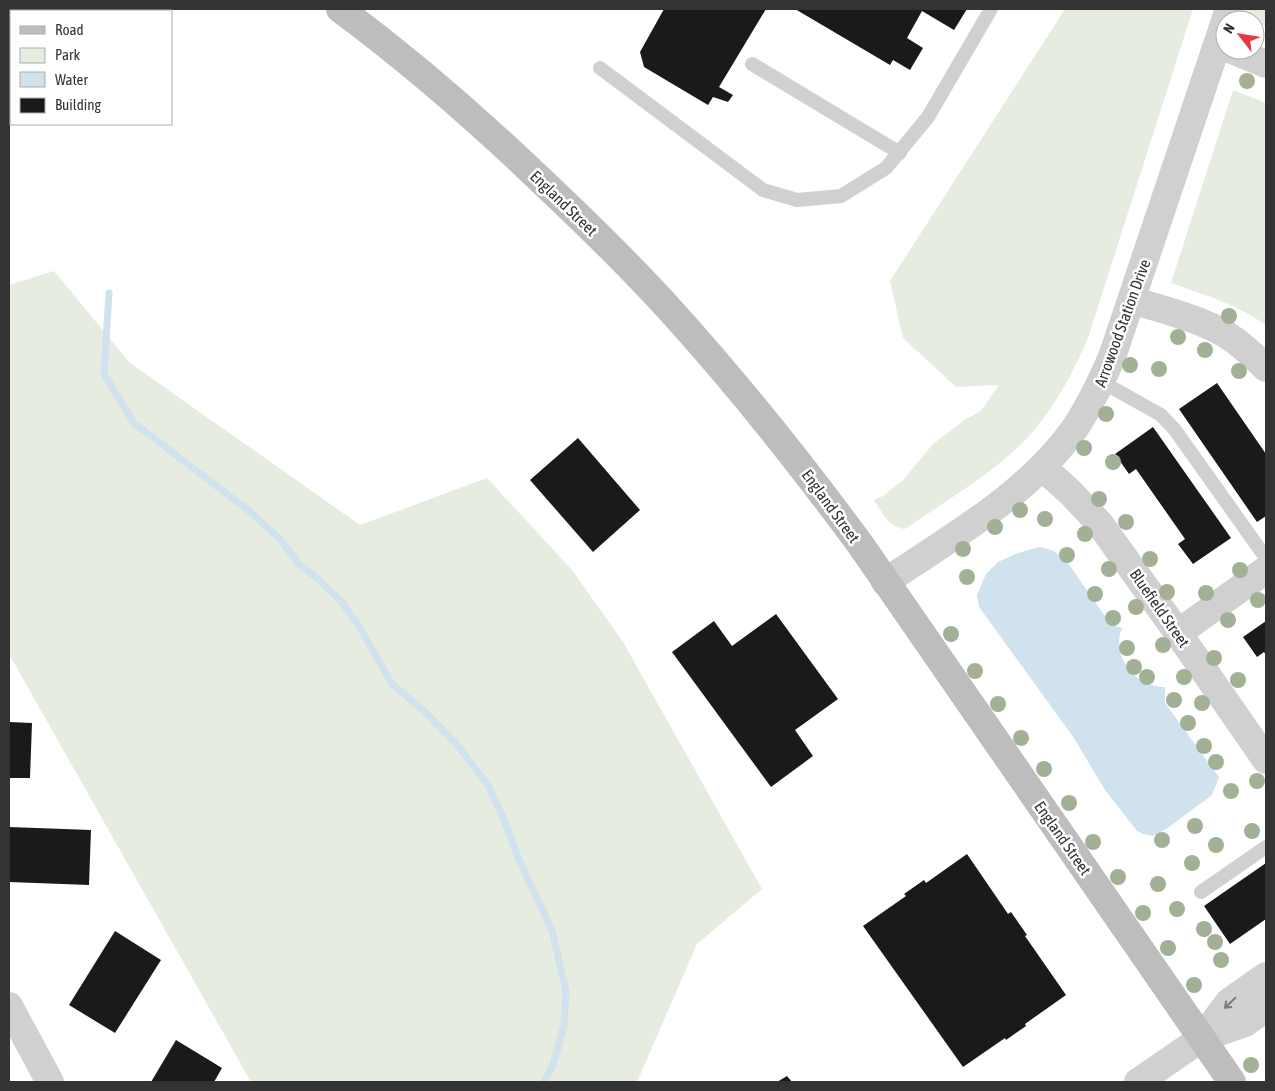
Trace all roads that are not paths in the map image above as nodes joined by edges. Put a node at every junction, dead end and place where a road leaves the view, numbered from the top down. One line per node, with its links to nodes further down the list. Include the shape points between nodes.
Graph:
1 (340, 9): 13 (street, England Street, via 432,82 592,228 725,371 812,478)
2 (991, 9): 6 (lane, via 928,117)
3 (1219, 60): 7 (street, Arrowood Station Drive)
4 (752, 64): 6 (lane)
5 (600, 68): 6 (lane, via 763,190 797,200 842,196 886,168)
6 (900, 153)
7 (1132, 300): 8 (street, via 1198,321 1228,336); 9 (street, Arrowood Station Drive)
8 (1266, 368)
9 (1102, 382): 10 (street, Arrowood Station Drive, via 1074,430); 11 (lane, via 1161,415 1175,430)
10 (1042, 467): 13 (street, Arrowood Station Drive, via 995,507); 14 (street, Bluefield Street, via 1100,524)
11 (1266, 558)
12 (1266, 570): 14 (street)
13 (885, 582): 21 (street, England Street)
14 (1178, 633): 15 (street, Bluefield Street)
15 (1266, 760)
16 (1266, 847): 17 (lane)
17 (1201, 892)
18 (1266, 976): 21 (street, one-way to 21, via 1229,1002)
19 (9, 1006): 22 (street)
20 (1266, 1008): 21 (street, via 1245,1023)
21 (1202, 1038): 23 (street); 24 (street, England Street)
22 (50, 1082)
23 (1138, 1082)
24 (1232, 1082)

